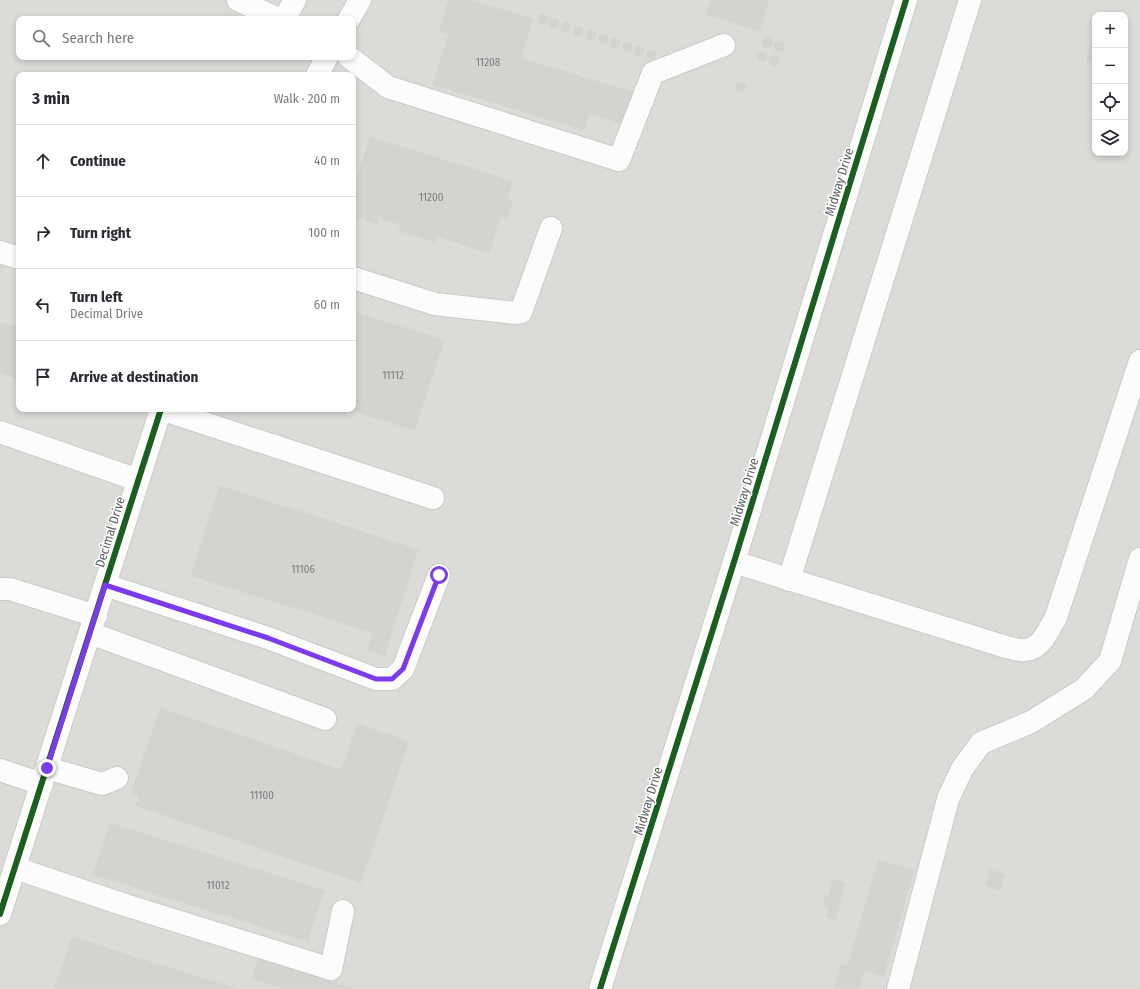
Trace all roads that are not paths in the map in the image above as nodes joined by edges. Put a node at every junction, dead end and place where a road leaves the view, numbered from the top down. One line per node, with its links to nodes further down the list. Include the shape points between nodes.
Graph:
1 (238, 0): 6 (street)
2 (295, 0): 7 (street)
3 (360, 0): 8 (street)
4 (906, 0): 24 (street, Midway Drive)
5 (970, 0): 26 (street)
6 (272, 16)
7 (286, 16)
8 (351, 16)
9 (724, 45): 11 (street, via 653,73 619,160 388,87)
10 (325, 60): 12 (street)
11 (353, 60)
12 (319, 72)
13 (551, 228): 16 (street, via 522,312 435,304)
14 (0, 252): 15 (street)
15 (16, 257)
16 (356, 279)
17 (1140, 361): 26 (street, via 1056,617 1045,637 1035,647 1023,650 1006,647)
18 (160, 412): 21 (street, Decimal Drive)
19 (170, 412): 22 (street)
20 (0, 432): 21 (street)
21 (138, 480): 27 (street, Decimal Drive)
22 (433, 498)
23 (1140, 559): 38 (street, via 1110,661 1078,693 1031,722 982,743 962,769 948,799)
24 (734, 562): 26 (street); 37 (street, Midway Drive)
25 (439, 575): 27 (street, via 403,669 392,679 376,679 268,638)
26 (789, 580)
27 (105, 585): 29 (street, Decimal Drive)
28 (0, 589): 29 (street, via 10,589)
29 (93, 624): 30 (street); 32 (street, Decimal Drive)
30 (325, 719)
31 (0, 770): 32 (street)
32 (44, 776): 33 (street, via 102,784); 34 (street, Decimal Drive)
33 (117, 778)
34 (15, 868): 35 (street, via 330,969); 36 (street, Decimal Drive)
35 (343, 911)
36 (0, 914)
37 (600, 989)
38 (898, 989)

